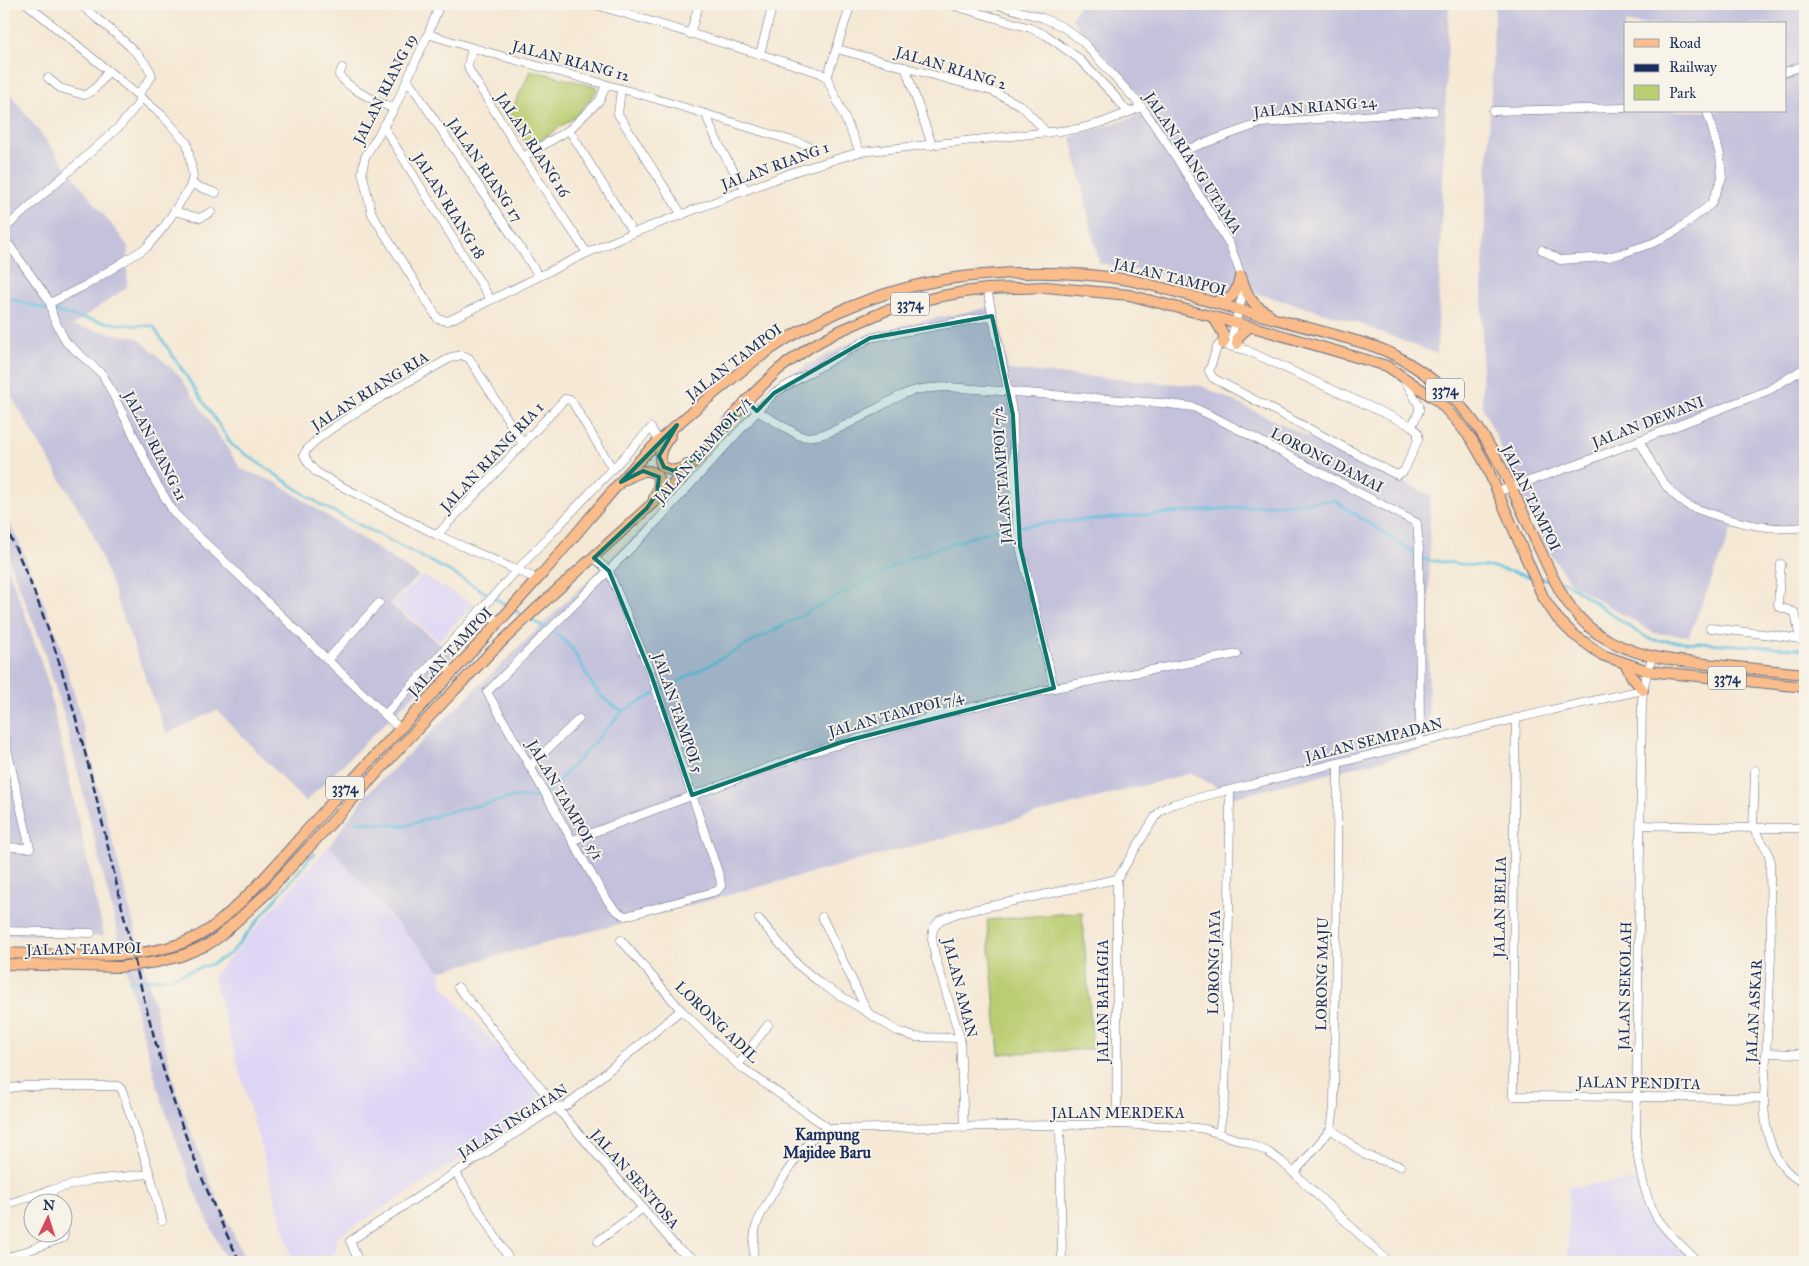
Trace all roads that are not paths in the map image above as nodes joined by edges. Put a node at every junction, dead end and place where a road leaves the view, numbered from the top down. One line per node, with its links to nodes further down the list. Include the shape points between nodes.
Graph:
1 (27, 4): 20 (street)
2 (80, 4): 27 (street, via 146,65 152,76)
3 (440, 4): 12 (street, JALAN RIANG 19)
4 (593, 4): 11 (street)
5 (626, 4): 11 (street)
6 (699, 4): 13 (street)
7 (773, 4): 16 (street)
8 (851, 4): 15 (street)
9 (949, 4): 33 (street, via 1046,35 1078,58)
10 (995, 4): 28 (street, JALAN RIANG UTAMA, via 1043,18 1082,41)
11 (623, 13): 13 (street)
12 (428, 34): 14 (street, JALAN RIANG 12); 24 (street, JALAN RIANG 19)
13 (690, 34): 16 (street)
14 (472, 48): 25 (street, JALAN RIANG 12); 43 (street, JALAN RIANG 16, via 468,70)
15 (837, 49): 18 (street, JALAN RIANG 2); 23 (street)
16 (760, 54): 23 (street, via 820,73)
17 (1805, 65): 21 (street)
18 (905, 67): 38 (street, JALAN RIANG 2, via 992,92 1022,106); 39 (street)
19 (342, 68): 30 (street, via 339,75 343,80 359,92)
20 (108, 71): 22 (street, via 98,86 84,95 60,88); 27 (street)
21 (1786, 72)
22 (48, 78)
23 (826, 78): 41 (street)
24 (408, 80): 30 (street, JALAN RIANG 19); 55 (street, JALAN RIANG 17)
25 (606, 84): 26 (street, JALAN RIANG 12); 37 (street, via 600,100)
26 (621, 89): 35 (street, JALAN RIANG 12); 49 (street, via 618,114)
27 (139, 98): 44 (street, via 162,115 187,143 193,176); 50 (street, via 138,104 119,127)
28 (1142, 107): 33 (street, JALAN RIANG 1); 42 (street, JALAN RIANG UTAMA)
29 (1624, 108): 32 (street)
30 (394, 109): 36 (street, JALAN RIANG 19)
31 (1434, 111): 42 (street, JALAN RIANG 24, via 1261,123)
32 (1493, 111)
33 (1128, 112): 38 (street, JALAN RIANG 1, via 1078,129)
34 (1707, 112): 53 (street, via 1720,155 1722,178 1710,204 1676,231 1620,254 1560,260)
35 (706, 114): 40 (street, JALAN RIANG 12); 45 (street, via 722,153)
36 (383, 126): 58 (street, JALAN RIANG 18); 64 (street, JALAN RIANG 19, via 363,166 372,214)
37 (569, 130): 43 (street); 51 (street)
38 (1046, 133): 39 (street, JALAN RIANG 1)
39 (932, 145): 41 (street, JALAN RIANG 1)
40 (812, 147)
41 (860, 152): 45 (street, JALAN RIANG 1)
42 (1174, 154): 56 (street, JALAN RIANG UTAMA, via 1230,245)
43 (523, 157): 54 (street, JALAN RIANG 16)
44 (191, 184): 46 (street); 47 (street)
45 (746, 190): 49 (street, JALAN RIANG 1)
46 (216, 193)
47 (174, 211): 48 (street, via 200,218); 60 (street, via 147,248)
48 (211, 212)
49 (682, 215): 51 (street, JALAN RIANG 1)
50 (4, 229)
51 (633, 233): 54 (street, JALAN RIANG 1)
52 (4, 238): 60 (street, JALAN RIANG 21)
53 (1542, 250)
54 (587, 252): 55 (street, JALAN RIANG 1)
55 (539, 276): 58 (street, JALAN RIANG 1)
56 (1240, 276): 59 (main road, via 1234,296); 61 (street, JALAN RIANG UTAMA, via 1242,297); 65 (main road, via 1254,305)
57 (987, 289): 62 (street, JALAN TAMPOI 7/2); 63 (main road, JALAN TAMPOI / 3374, via 1046,287 1102,292 1144,299); 73 (main road, JALAN TAMPOI / 3374, via 937,297 885,311 837,332 778,369)
58 (491, 300): 64 (street, JALAN RIANG 1, via 448,321)
59 (1212, 302): 61 (main road, JALAN TAMPOI / 3374); 75 (main road, JALAN TAMPOI / 3374, via 1132,281 1098,276 1042,273 980,275 932,282 880,296 803,329 763,354)
60 (50, 305): 102 (street, JALAN RIANG 21, via 66,342 103,376 155,482 175,514)
61 (1239, 310): 65 (main road, JALAN TAMPOI / 3374); 66 (street, JALAN RIANG UTAMA)
62 (992, 316): 72 (street, JALAN TAMPOI 7/2); 74 (street, JALAN TAMPOI 7/1, via 870,338 774,392)
63 (1214, 318): 66 (main road, JALAN TAMPOI / 3374); 68 (main road, via 1224,335)
64 (438, 319)
65 (1278, 319): 83 (main road, JALAN TAMPOI / 3374, via 1378,348 1424,374 1464,409 1482,433)
66 (1235, 324): 67 (main road, JALAN TAMPOI / 3374); 69 (street, via 1232,336)
67 (1249, 327): 69 (main road, via 1238,337); 71 (main road, JALAN TAMPOI / 3374, via 1374,361)
68 (1223, 344): 69 (street); 76 (street, via 1217,347 1209,371 1213,378 1397,475 1404,471 1418,440 1418,433)
69 (1241, 347): 76 (street)
70 (1805, 368): 77 (street, JALAN DEWANI, via 1769,390)
71 (1401, 374): 76 (street, via 1419,404); 84 (main road, JALAN TAMPOI / 3374, via 1455,418 1472,440)
72 (1008, 391): 74 (street, via 924,388 903,394 823,436 806,438); 108 (street, JALAN TAMPOI 7/2, via 1013,416 1015,509 1020,546); 116 (street, LORONG DAMAI, via 1193,407 1417,523)
73 (746, 401): 74 (street); 80 (main road, JALAN TAMPOI / 3374)
74 (757, 411): 86 (street, JALAN TAMPOI 7/1)
75 (677, 425): 78 (main road, JALAN TAMPOI / 3374); 80 (main road, via 661,451 661,464 668,470 681,469)
76 (1412, 426)
77 (1639, 440): 83 (street, JALAN DEWANI); 87 (street, via 1668,490 1689,506 1756,526)
78 (659, 441): 81 (street, via 651,428); 82 (main road, JALAN TAMPOI / 3374)
79 (523, 444): 81 (street, JALAN RIANG RIA 1, via 568,399); 88 (street, JALAN RIANG RIA 1); 88 (street, JALAN RIANG RIA, via 469,358 462,355 452,357 342,421 310,444 304,455 316,472)
80 (702, 454): 85 (main road, JALAN TAMPOI / 3374)
81 (612, 468): 91 (street)
82 (621, 482): 85 (main road, via 644,471 657,476 659,487); 93 (main road, JALAN TAMPOI / 3374)
83 (1510, 488): 84 (street, JALAN DEWANI); 101 (main road, JALAN TAMPOI / 3374, via 1556,584 1580,619 1598,634)
84 (1497, 492): 103 (main road, JALAN TAMPOI / 3374, via 1556,618 1602,654)
85 (649, 506): 86 (street); 89 (main road, JALAN TAMPOI / 3374)
86 (659, 520): 92 (street, JALAN TAMPOI 7/1)
87 (1805, 527)
88 (437, 535): 91 (street, JALAN RIANG RIA)
89 (594, 558): 92 (street, JALAN TAMPOI 5); 135 (main road, JALAN TAMPOI / 3374, via 490,653 259,900 219,937 181,956 157,962 112,967)
90 (1781, 564): 98 (street, via 1778,604 1794,612)
91 (516, 570): 93 (street, JALAN RIANG RIA); 95 (street)
92 (609, 571): 110 (street, JALAN TAMPOI 7/1); 121 (street, JALAN TAMPOI 5, via 664,709)
93 (537, 579): 96 (main road, JALAN TAMPOI / 3374)
94 (379, 603): 102 (street)
95 (480, 610): 96 (street); 100 (street)
96 (499, 622): 105 (main road, JALAN TAMPOI / 3374)
97 (1710, 628): 98 (street)
98 (1803, 640)
99 (1237, 654): 108 (street, JALAN TAMPOI 7/4)
100 (438, 657): 105 (street); 111 (street)
101 (1652, 658): 104 (street); 106 (main road, JALAN TAMPOI / 3374)
102 (327, 660): 111 (street, JALAN RIANG 21)
103 (1625, 664): 104 (main road, JALAN TAMPOI / 3374); 109 (main road)
104 (1648, 671): 107 (main road, JALAN TAMPOI / 3374); 109 (street)
105 (452, 672): 114 (main road, JALAN TAMPOI / 3374)
106 (1805, 674)
107 (1805, 687)
108 (1054, 688): 121 (street, JALAN TAMPOI 7/4, via 842,742)
109 (1643, 690): 112 (street, JALAN SEMPADAN); 122 (street, JALAN SEKOLAH)
110 (488, 692): 118 (street, JALAN TAMPOI 5/1)
111 (385, 715): 114 (street, JALAN RIANG 21)
112 (1516, 718): 116 (street, JALAN SEMPADAN); 145 (street, JALAN BELIA)
113 (579, 719): 118 (street)
114 (400, 729): 134 (main road, JALAN TAMPOI / 3374, via 260,883 208,931 154,952 118,956)
115 (4, 736): 126 (street, via 30,848)
116 (1420, 742): 117 (street, JALAN SEMPADAN)
117 (1338, 763): 120 (street, JALAN SEMPADAN); 153 (street, LORONG MAJU, via 1334,1108)
118 (531, 768): 125 (street, JALAN TAMPOI 5/1)
119 (1756, 770): 123 (street)
120 (1230, 791): 127 (street, JALAN SEMPADAN, via 1173,804 1161,810); 154 (street, LORONG JAYA, via 1225,1097)
121 (692, 795): 125 (street, JALAN TAMPOI 7/4); 128 (street, JALAN TAMPOI 5, via 721,886 717,891)
122 (1642, 825): 123 (street); 146 (street, JALAN SEKOLAH)
123 (1753, 828): 124 (street); 141 (street, JALAN ASKAR, via 1770,859 1771,957)
124 (1805, 828)
125 (573, 840): 128 (street, JALAN TAMPOI 5/1, via 613,907)
126 (4, 847)
127 (1117, 879): 140 (street, JALAN AMAN, via 958,913 940,920 933,930 934,956); 149 (street, JALAN BAHAGIA)
128 (626, 916)
129 (822, 917): 138 (street)
130 (759, 919): 138 (street, via 798,965)
131 (4, 931): 132 (street)
132 (91, 934)
133 (621, 940): 137 (street, LORONG ADIL)
134 (4, 952)
135 (4, 964)
136 (458, 987): 148 (street, JALAN SENTOSA)
137 (681, 1010): 143 (street, LORONG ADIL); 148 (street, JALAN INGATAN, via 566,1106)
138 (868, 1013): 140 (street, via 897,1031 915,1037)
139 (768, 1025): 143 (street)
140 (960, 1038): 151 (street, JALAN AMAN)
141 (1766, 1052): 142 (street); 147 (street, JALAN ASKAR)
142 (1805, 1054)
143 (738, 1064): 152 (street, LORONG ADIL)
144 (4, 1088): 158 (street, via 118,1086)
145 (1513, 1096): 146 (street, JALAN PENDITA)
146 (1637, 1097): 147 (street, JALAN PENDITA); 174 (street, JALAN SEKOLAH, via 1636,1144 1645,1187 1656,1216)
147 (1764, 1098): 159 (street, JALAN ASKAR, via 1765,1125 1779,1163)
148 (556, 1107): 157 (street, JALAN INGATAN); 163 (street, JALAN SENTOSA)
149 (1116, 1124): 150 (street, JALAN MERDEKA); 154 (street, JALAN MERDEKA, via 1188,1126)
150 (1060, 1126): 151 (street, JALAN MERDEKA); 172 (street)
151 (964, 1128): 152 (street, JALAN MERDEKA)
152 (830, 1129): 171 (street, via 814,1137 807,1145 765,1208 756,1229)
153 (1330, 1129): 155 (street, via 1365,1155); 156 (street, LORONG MAJU)
154 (1219, 1133): 156 (street, JALAN MERDEKA, via 1268,1152)
155 (1400, 1166)
156 (1295, 1172): 173 (street, JALAN MERDEKA)
157 (456, 1173): 168 (street, JALAN INGATAN, via 350,1241); 169 (street)
158 (150, 1174): 160 (street, via 91,1180); 164 (street)
159 (1805, 1183)
160 (51, 1190): 161 (street); 162 (street)
161 (52, 1194)
162 (4, 1205)
163 (643, 1208): 165 (street); 170 (street, JALAN SENTOSA, via 678,1250)
164 (162, 1221)
165 (598, 1241)
166 (47, 1244): 167 (street)
167 (4, 1260)
168 (359, 1262)
169 (511, 1262)
170 (699, 1262)
171 (754, 1262)
172 (1062, 1262)
173 (1389, 1262)
174 (1698, 1262)

